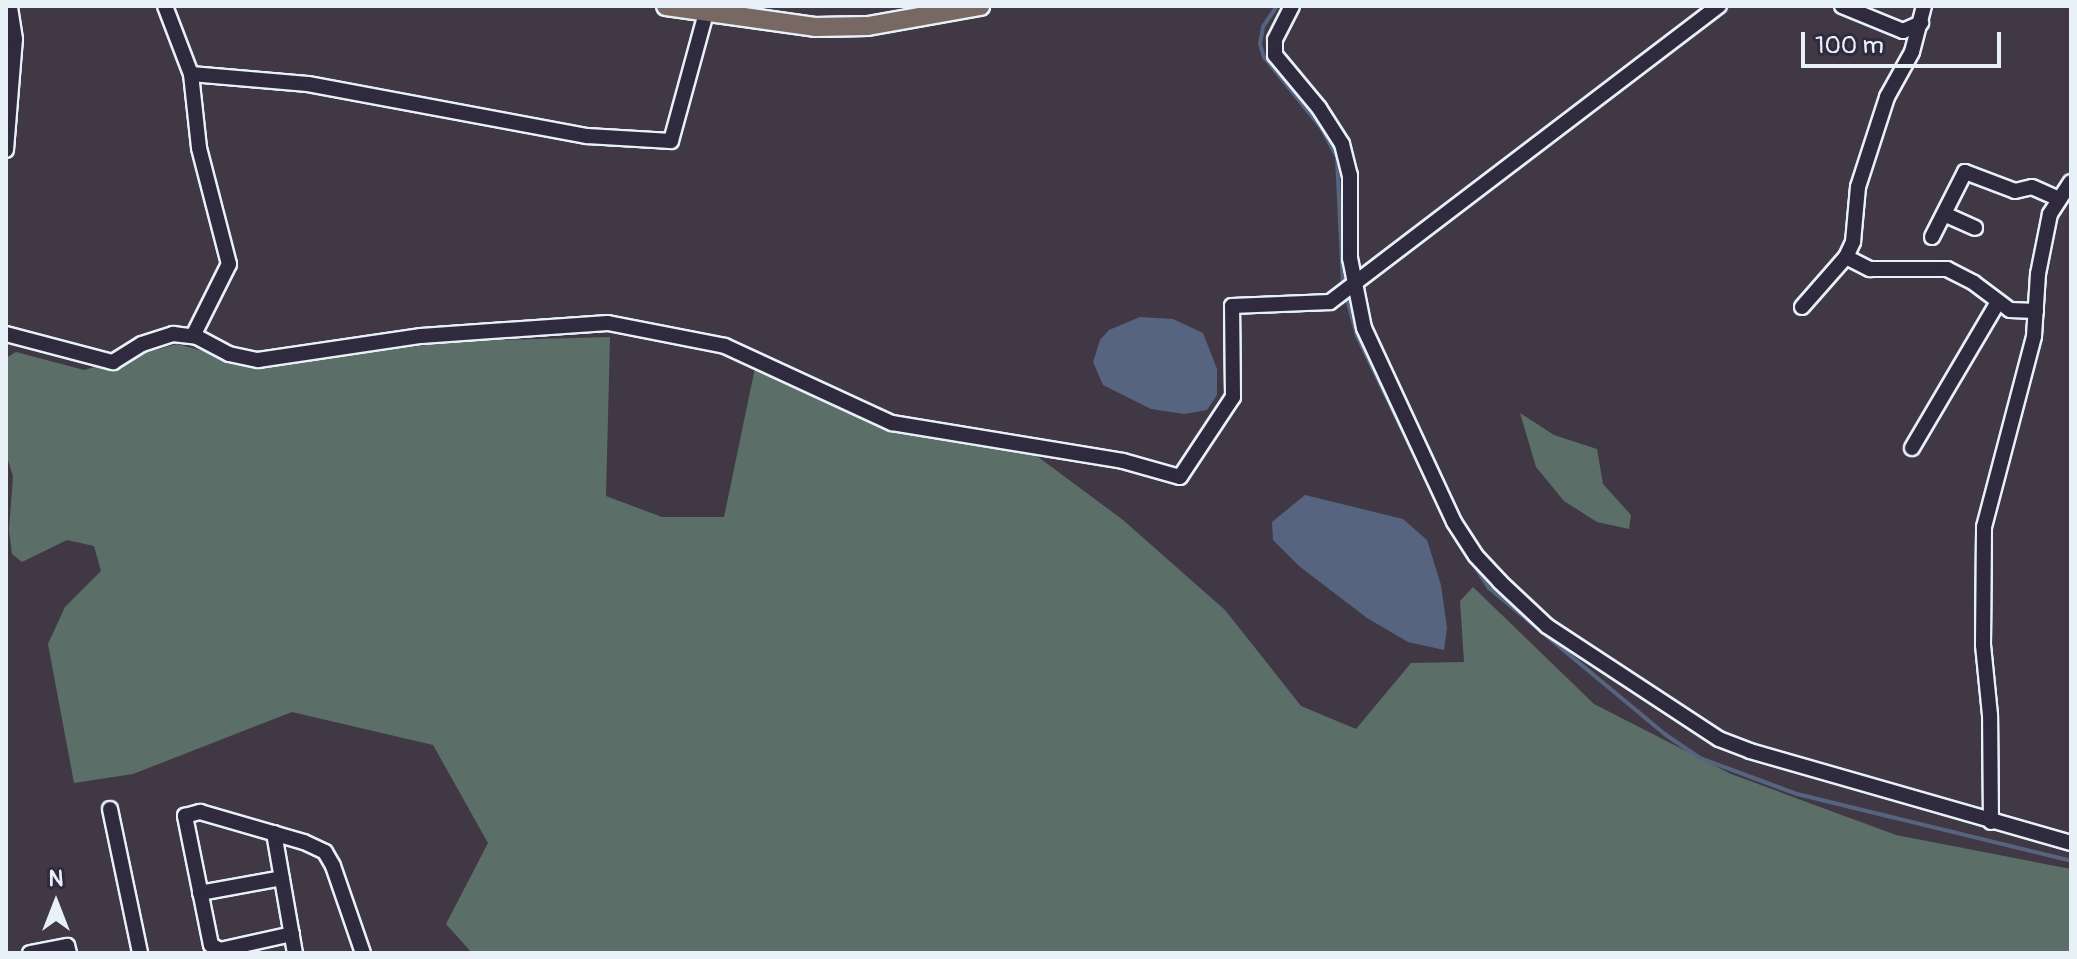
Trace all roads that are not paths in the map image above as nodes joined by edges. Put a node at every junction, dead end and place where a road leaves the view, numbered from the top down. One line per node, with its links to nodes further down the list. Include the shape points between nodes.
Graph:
1 (10, 6): 12 (street, via 15,39)
2 (165, 6): 11 (street)
3 (666, 6): 9 (main road)
4 (980, 6): 9 (main road, via 868,26 815,27)
5 (1292, 6): 19 (street, via 1275,40 1275,55 1342,144 1350,175)
6 (1719, 6): 19 (street)
7 (1842, 6): 10 (street, via 1903,31)
8 (1924, 6): 10 (street)
9 (706, 13): 11 (street, via 671,141 587,136 308,84)
10 (1921, 23): 18 (street, via 1887,97 1858,187 1853,242)
11 (191, 74): 24 (street, via 199,148 229,264)
12 (6, 150)
13 (2071, 182): 14 (street)
14 (2059, 199): 15 (street, via 2032,187 2015,191 1965,172); 22 (street, via 2050,214)
15 (1944, 214): 16 (street); 17 (street)
16 (1975, 228)
17 (1932, 237)
18 (1846, 257): 20 (street, via 1870,269 1947,269); 21 (street)
19 (1354, 282): 24 (street, via 1330,302 1232,306 1233,397 1180,477 1123,461 892,423 725,346 608,323 421,336 258,360 229,354); 27 (street, via 1364,328 1454,522 1476,556 1547,626 1719,739)
20 (1998, 302): 22 (street, via 2010,310); 25 (street, via 1916,421)
21 (1802, 307)
22 (2036, 311): 27 (street, via 1984,527)
23 (6, 334): 24 (street, via 113,362 142,344 173,334)
24 (193, 336)
25 (1912, 448)
26 (110, 809): 35 (street)
27 (1991, 822): 29 (street)
28 (274, 833): 30 (street); 31 (street, via 200,812 185,816); 37 (street, via 325,852)
29 (2071, 843)
30 (282, 878): 31 (street); 32 (street)
31 (200, 893): 32 (street, via 211,945 220,950)
32 (292, 934): 36 (street)
33 (30, 953): 34 (street, via 67,946)
34 (69, 953)
35 (140, 953)
36 (295, 953)
37 (363, 953)

